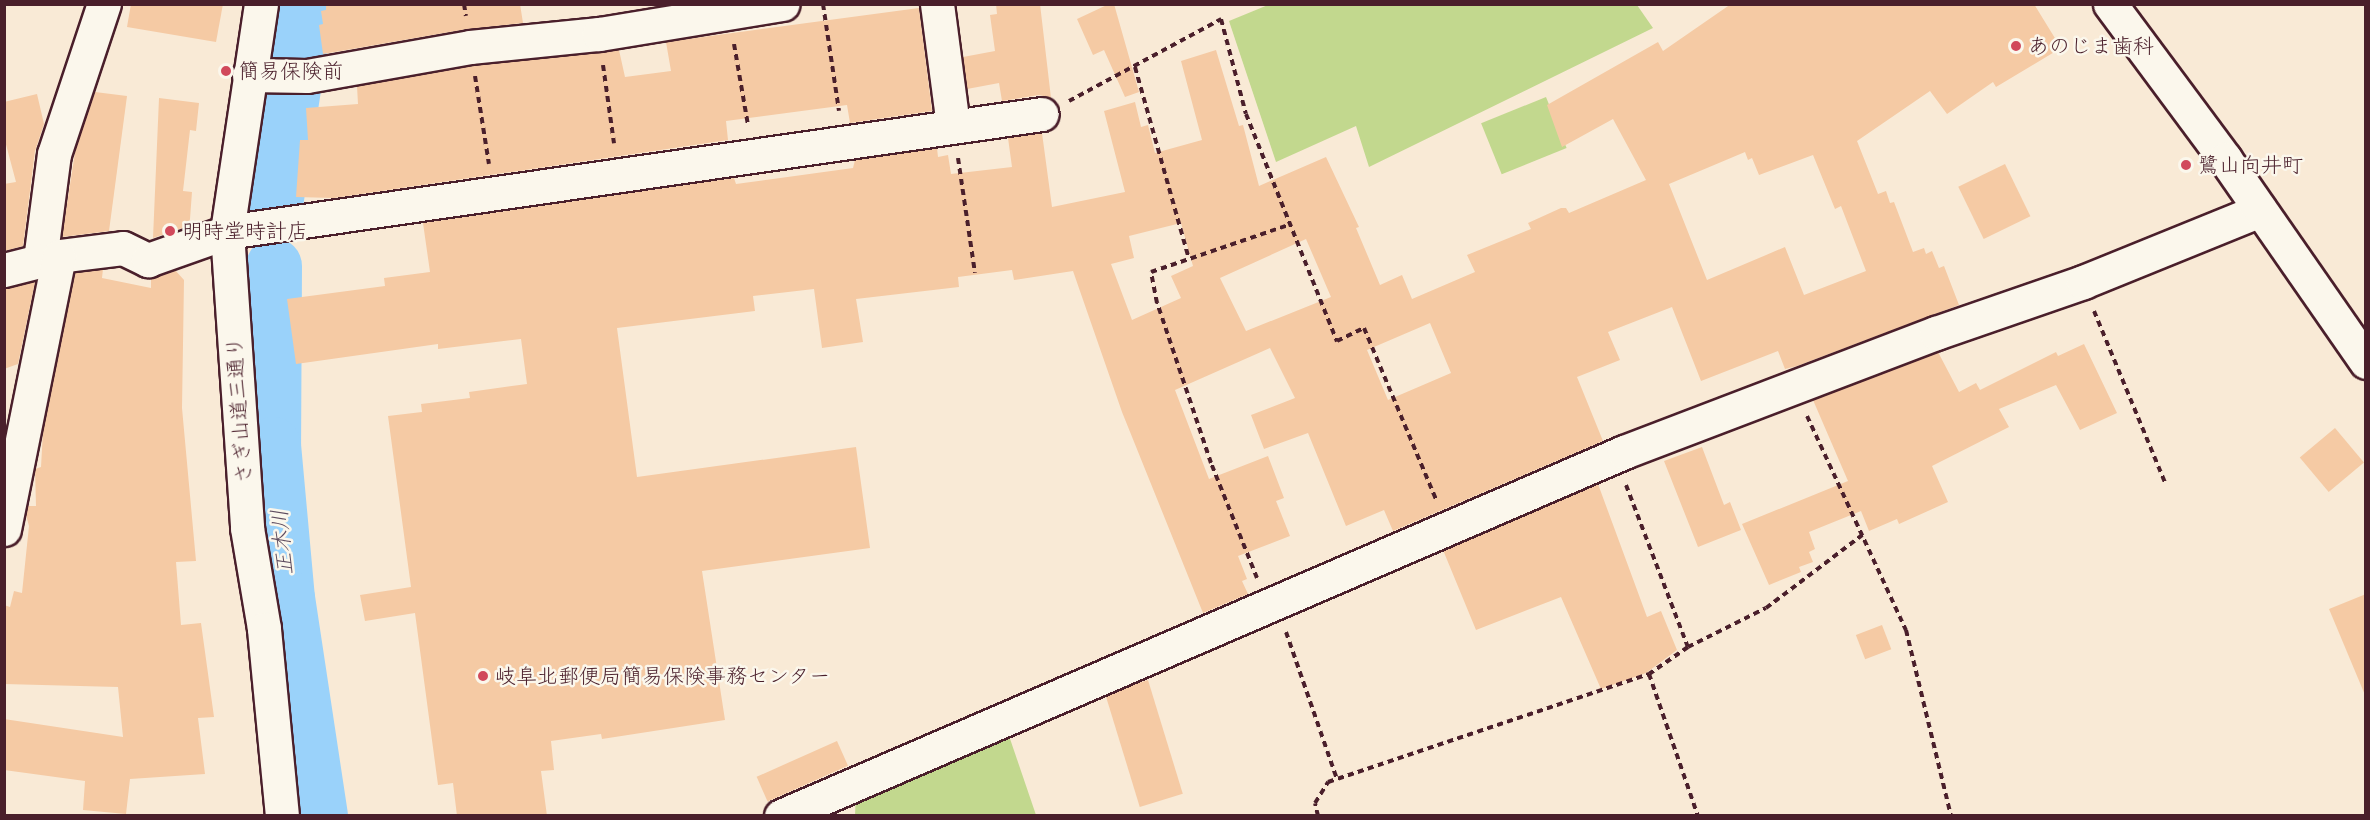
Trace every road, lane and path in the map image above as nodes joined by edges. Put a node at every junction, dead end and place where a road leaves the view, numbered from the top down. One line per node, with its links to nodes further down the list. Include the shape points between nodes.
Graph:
1 (104, 4): 21 (street, via 54,154)
2 (261, 4): 11 (street, さぎ山道三通り)
3 (783, 4): 7 (street)
4 (823, 4): 14 (path)
5 (937, 4): 13 (street)
6 (2110, 4): 18 (street)
7 (730, 16): 8 (street); 15 (path)
8 (598, 34): 9 (street); 16 (path)
9 (470, 47): 11 (street, via 295,77); 17 (path)
10 (1135, 67): 12 (path); 19 (path, via 1221,19 1246,114); 22 (path)
11 (249, 75): 20 (street, さぎ山道三通り)
12 (1042, 114): 13 (street)
13 (953, 125): 14 (street); 24 (path)
14 (844, 141): 15 (street)
15 (753, 154): 16 (street)
16 (619, 178): 17 (street)
17 (493, 192): 20 (street)
18 (2260, 210): 25 (street); 26 (street)
19 (1292, 224): 22 (path); 30 (path, via 1337,340 1364,328)
20 (227, 232): 21 (street, via 147,260 123,248); 37 (street, さぎ山道三通り, via 247,528 264,629)
21 (50, 258): 23 (street); 31 (street)
22 (1189, 259): 33 (path, via 1150,272 1157,303 1211,463)
23 (4, 270)
24 (975, 273)
25 (2083, 282): 27 (street); 29 (path)
26 (2366, 362)
27 (1794, 388): 28 (street); 32 (path)
28 (1615, 458): 30 (street); 34 (path)
29 (2165, 482)
30 (1448, 527): 33 (street)
31 (4, 529)
32 (1862, 536): 34 (path, via 1766,608); 41 (path, via 1906,630)
33 (1271, 603): 36 (path); 38 (street)
34 (1688, 647): 35 (path)
35 (1649, 674): 36 (path); 40 (path)
36 (1337, 779): 39 (path, via 1328,782 1315,803)
37 (282, 816)
38 (781, 816)
39 (1318, 816)
40 (1698, 816)
41 (1951, 816)

